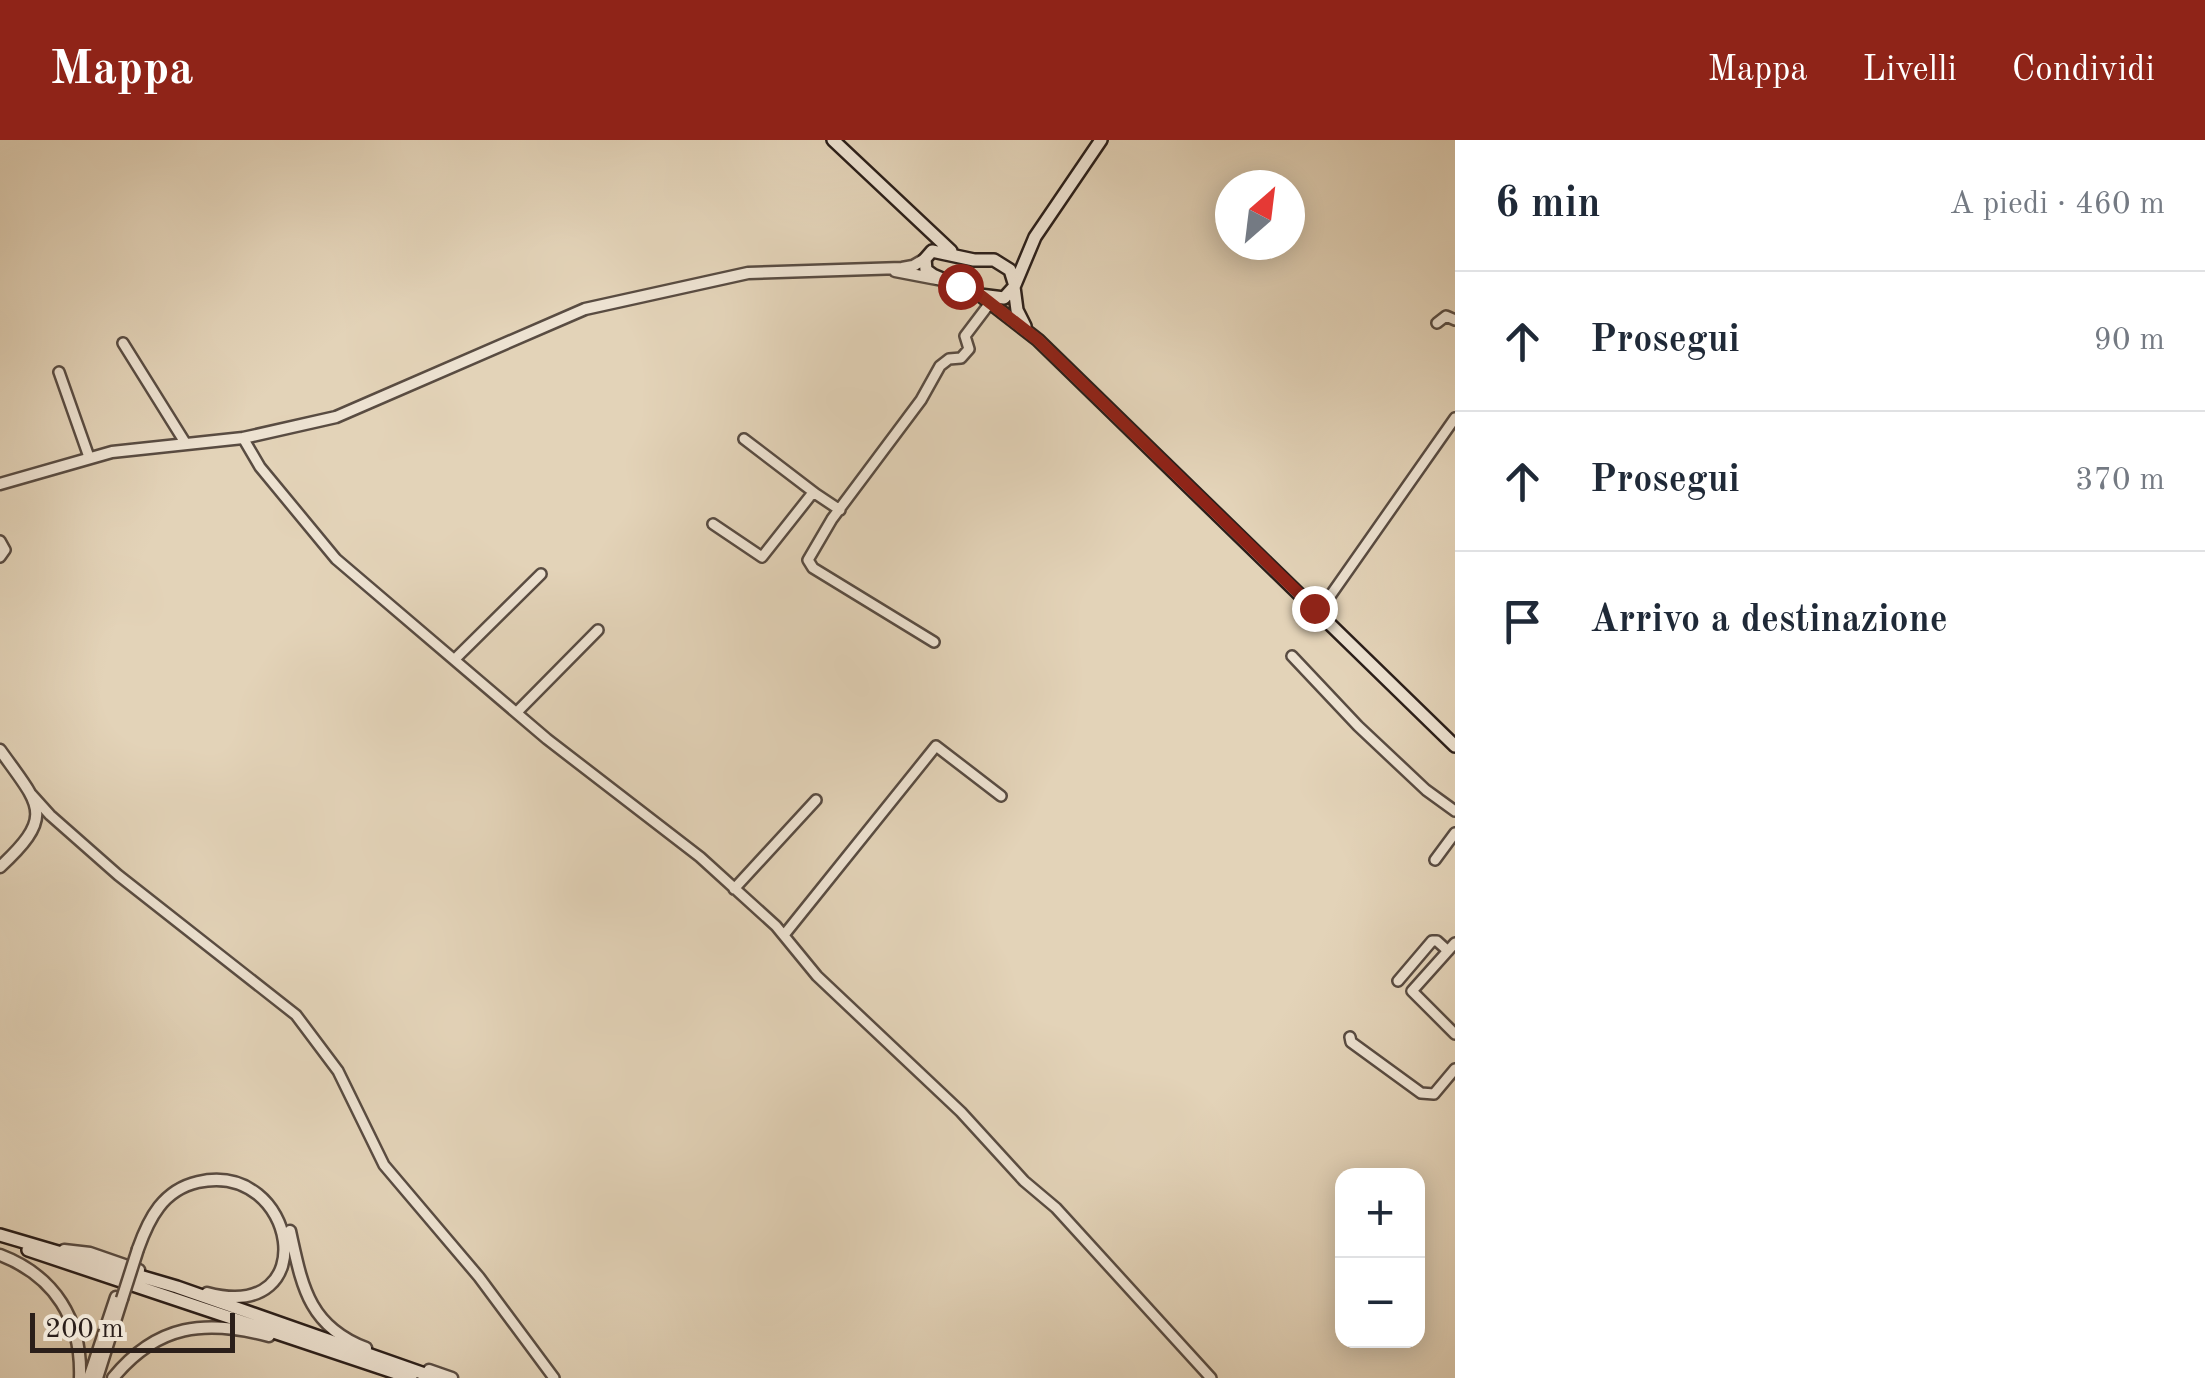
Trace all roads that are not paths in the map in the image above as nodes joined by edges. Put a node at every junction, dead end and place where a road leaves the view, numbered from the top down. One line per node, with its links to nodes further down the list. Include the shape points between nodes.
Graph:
1 (833, 140): 3 (main road)
2 (1101, 140): 4 (main road)
3 (909, 214): 5 (main road); 6 (main road, via 924,236)
4 (1035, 237): 7 (main road); 10 (main road)
5 (958, 256): 6 (main road, via 938,250); 7 (main road)
6 (926, 258): 8 (street); 9 (main road, via 928,273)
7 (994, 260): 10 (main road, via 1010,270)
8 (884, 268): 9 (street); 18 (street, via 748,273 585,309 336,417)
9 (944, 280): 11 (main road)
10 (1014, 285): 11 (main road, via 999,300); 14 (main road, via 1020,316)
11 (985, 299): 14 (main road); 24 (street, via 965,336 969,349 961,358 944,360)
12 (1455, 320): 13 (street, via 1446,316)
13 (1437, 323)
14 (1038, 340): 29 (main road)
15 (123, 342): 20 (street)
16 (59, 372): 21 (street)
17 (1455, 418): 29 (street, via 1328,598)
18 (243, 438): 20 (street); 33 (street, via 336,558)
19 (744, 439): 23 (street)
20 (186, 444): 21 (street)
21 (90, 457): 22 (street)
22 (0, 484)
23 (816, 494): 24 (street); 25 (street, via 762,557)
24 (840, 510): 31 (street, via 808,560 812,568)
25 (713, 524)
26 (0, 541): 27 (street)
27 (0, 557)
28 (541, 574): 33 (street)
29 (1314, 608): 35 (main road)
30 (598, 630): 34 (street)
31 (934, 642)
32 (1292, 656): 40 (street, via 1358,726)
33 (456, 658): 34 (street)
34 (518, 712): 46 (street)
35 (1455, 746)
36 (0, 750): 37 (street)
37 (32, 794): 41 (street); 42 (street, via 38,813)
38 (1000, 796): 47 (street, via 936,746)
39 (816, 800): 46 (street)
40 (1455, 811)
41 (50, 816): 42 (street); 67 (street, via 296,1015 338,1070 384,1165)
42 (33, 833): 45 (street)
43 (1455, 833): 44 (street)
44 (1435, 860)
45 (0, 867)
46 (734, 890): 47 (street)
47 (784, 935): 68 (street, via 817,976 1056,1208)
48 (1451, 946): 49 (street, via 1432,941); 50 (street, via 1412,992)
49 (1398, 981)
50 (1455, 1034)
51 (1350, 1037): 52 (street, via 1422,1093 1434,1094)
52 (1455, 1069)
53 (0, 1235): 55 (main road)
54 (0, 1243): 64 (main road)
55 (52, 1248): 56 (street, via 90,1253 232,1299 265,1290 276,1279 286,1246 266,1203 222,1180 192,1183 168,1196); 65 (main road)
56 (135, 1248): 58 (street, bridge); 66 (street, via 153,1204 174,1185 205,1174 244,1180 263,1191 289,1226 306,1296 318,1315 359,1346)
57 (0, 1255): 59 (street, via 58,1294 77,1334)
58 (119, 1298): 60 (street); 61 (street)
59 (80, 1378)
60 (89, 1378)
61 (97, 1378)
62 (113, 1378): 63 (street, via 162,1338 210,1326 284,1340)
63 (396, 1378)
64 (411, 1378)
65 (436, 1378)
66 (452, 1378)
67 (554, 1378)
68 (1211, 1378)

